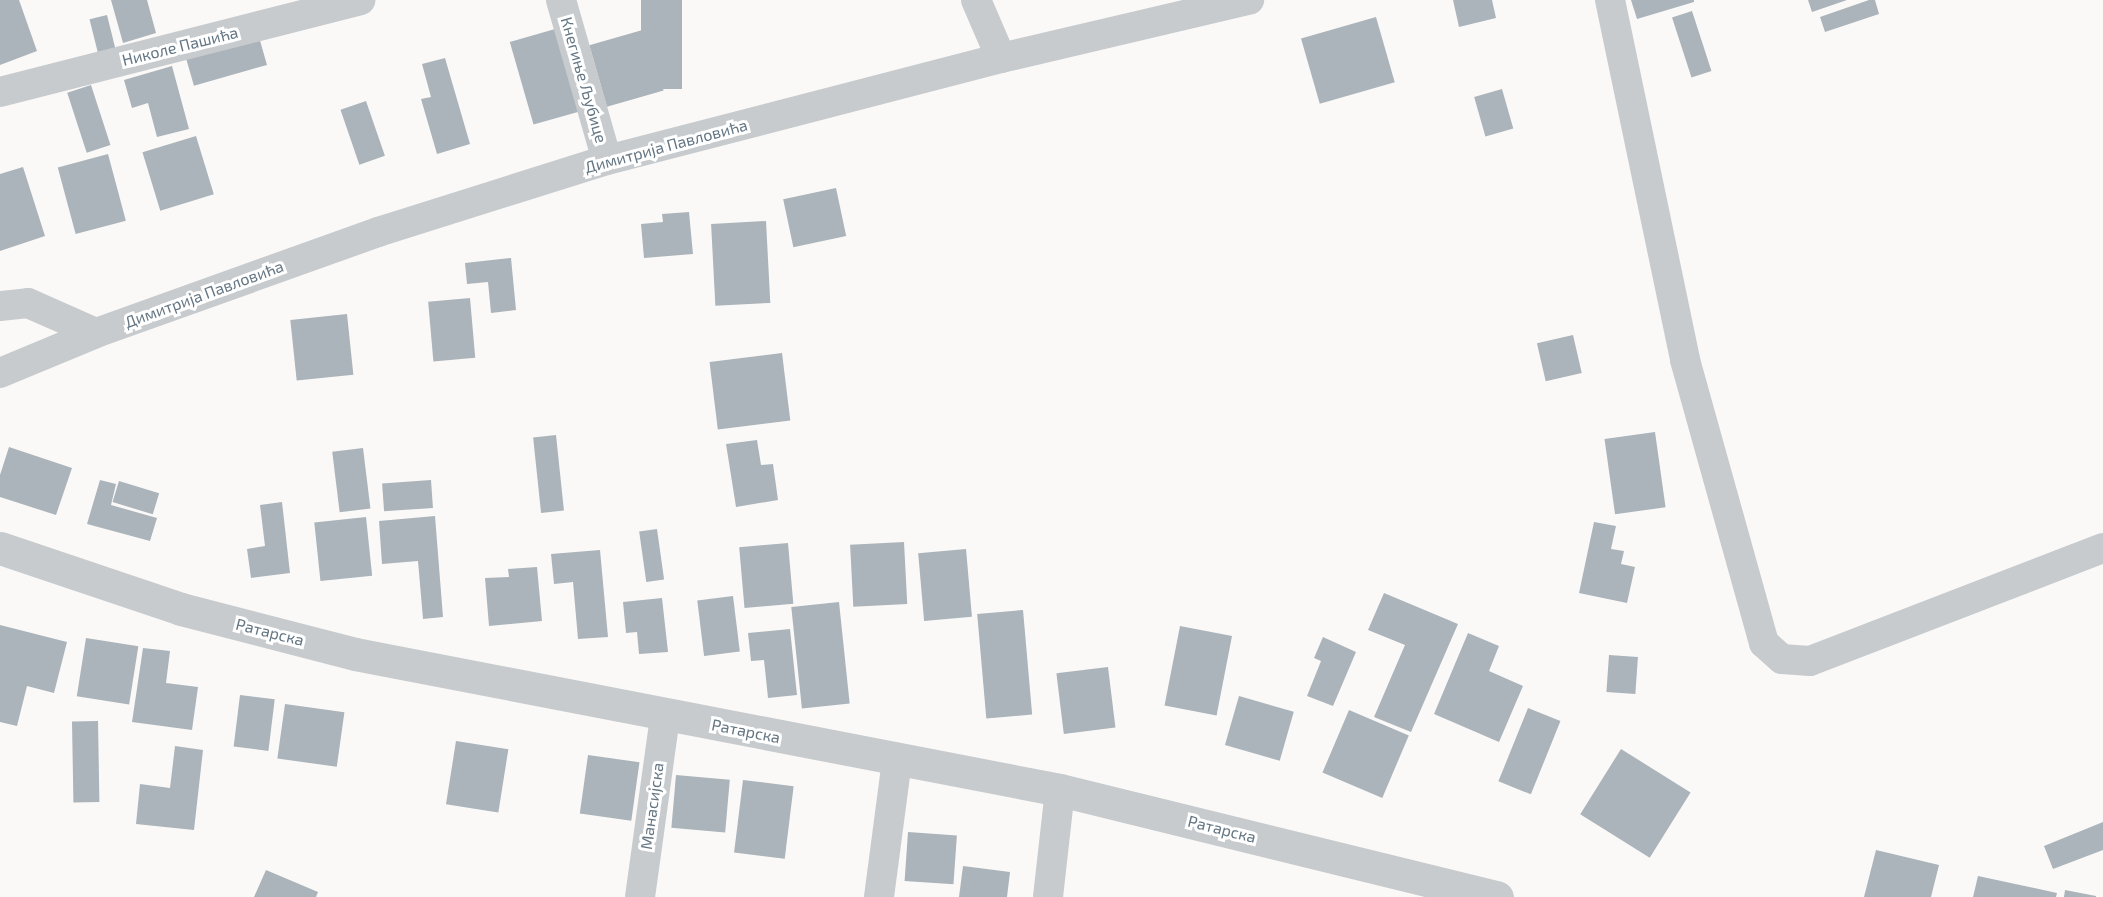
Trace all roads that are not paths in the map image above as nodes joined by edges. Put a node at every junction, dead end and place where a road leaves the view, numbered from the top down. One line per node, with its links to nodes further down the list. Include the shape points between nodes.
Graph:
1 (360, 0): 7 (street, Николе Пашића)
2 (561, 0): 8 (street, Кнегиње Љубице)
3 (976, 0): 6 (street)
4 (1248, 0): 6 (street, Димитрија Павловића)
5 (1610, 0): 13 (street, via 1685,360 1764,643 1782,659 1810,661)
6 (1001, 58): 8 (street, Димитрија Павловића)
7 (0, 92)
8 (608, 160): 10 (street, Димитрија Павловића, via 378,232)
9 (0, 306): 10 (street, via 28,303)
10 (96, 333): 11 (street, Димитрија Павловића)
11 (0, 373)
12 (0, 548): 14 (street, Ратарска, via 181,609 355,654)
13 (2103, 548)
14 (664, 716): 15 (street, Ратарска); 18 (street, Манасијска)
15 (897, 760): 16 (street, Ратарска); 19 (street)
16 (1060, 790): 17 (street, Ратарска); 20 (street)
17 (1430, 889): 21 (street, Ратарска)
18 (640, 897)
19 (879, 897)
20 (1048, 897)
21 (1497, 897)

